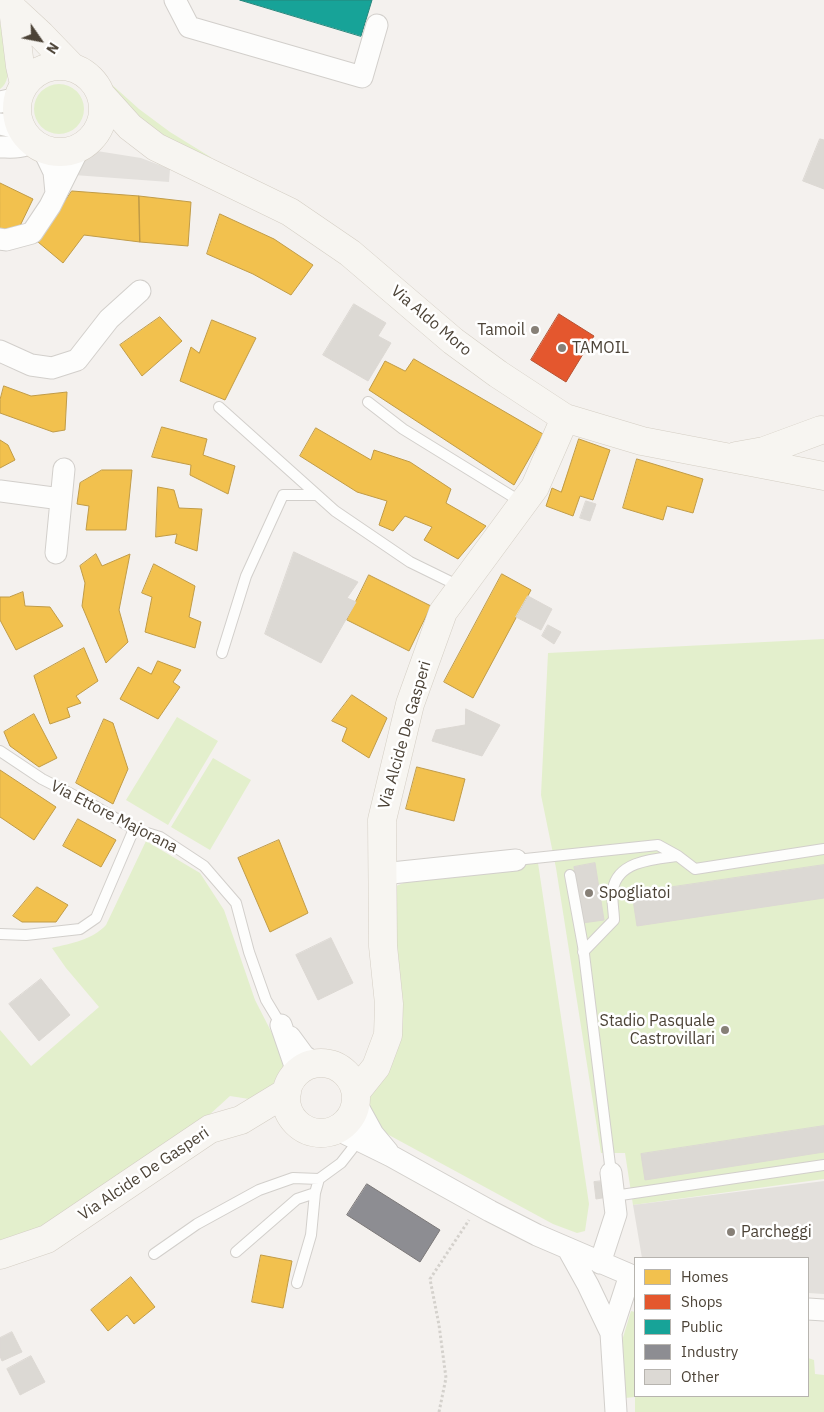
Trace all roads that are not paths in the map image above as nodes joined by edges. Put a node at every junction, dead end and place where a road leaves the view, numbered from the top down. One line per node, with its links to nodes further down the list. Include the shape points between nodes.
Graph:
1 (175, 0): 3 (street, via 189,27 362,77)
2 (11, 4): 4 (main road); 5 (main road, via 20,66)
3 (377, 25)
4 (71, 66): 5 (main road, via 45,68 34,74); 6 (main road, via 91,77)
5 (14, 95): 7 (main road)
6 (102, 97): 8 (main road, via 102,121 97,132); 10 (main road, Via Aldo Moro, via 130,127)
7 (24, 136): 8 (main road, via 61,152); 9 (street, via 28,144); 11 (street, via 54,172)
8 (84, 145): 10 (main road, Via Aldo Moro, via 114,142); 11 (street)
9 (0, 146)
10 (156, 147): 17 (main road, Via Aldo Moro, via 290,212 350,252 434,326 498,374)
11 (56, 193): 12 (street, via 32,233)
12 (0, 239)
13 (140, 292): 14 (street, via 109,319 77,360 52,368 32,365)
14 (0, 351)
15 (368, 402): 26 (lane, via 403,429)
16 (219, 407): 24 (lane)
17 (565, 418): 19 (main road, Via Aldo Moro, via 642,441); 26 (main road, Via Alcide De Gasperi, via 535,487)
18 (822, 427): 19 (main road, Via Aldo Moro, via 764,451); 21 (main road, via 817,454)
19 (722, 458): 22 (main road, Via Aldo Moro)
20 (64, 469): 25 (street)
21 (824, 472)
22 (824, 476)
23 (0, 491): 25 (street)
24 (317, 495): 28 (lane, via 410,562); 29 (lane, via 283,495 246,576)
25 (61, 499): 27 (street)
26 (524, 503): 28 (main road, Via Alcide De Gasperi)
27 (56, 553)
28 (462, 587): 35 (main road, Via Alcide De Gasperi, via 443,612 410,704 382,820)
29 (222, 652)
30 (0, 752): 31 (lane, Via Ettore Majorana, via 42,780)
31 (134, 830): 37 (lane, via 96,918 80,929 26,935); 39 (lane, Via Ettore Majorana, via 160,837 204,866 236,903 266,1000)
32 (824, 850): 33 (lane, via 695,869)
33 (678, 856): 34 (lane, via 658,845); 38 (lane, via 640,861 617,876 613,890 614,920)
34 (516, 860): 35 (street)
35 (382, 874): 41 (main road, Via Alcide De Gasperi, via 388,1035 367,1058)
36 (570, 874): 38 (lane)
37 (0, 934)
38 (583, 952): 47 (lane)
39 (280, 1025): 40 (street, via 304,1056)
40 (299, 1077): 41 (main road, via 327,1063 337,1066); 42 (main road, Via Alcide De Gasperi); 43 (main road, via 289,1111)
41 (353, 1090): 44 (main road, via 352,1114 346,1123); 45 (street, via 373,1134)
42 (241, 1120): 43 (main road); 54 (main road, Via Alcide De Gasperi, via 210,1129 46,1240)
43 (302, 1127): 44 (main road, via 313,1132)
44 (347, 1135): 45 (street); 48 (lane, via 341,1163)
45 (391, 1156): 51 (street)
46 (824, 1165): 50 (lane)
47 (611, 1172): 50 (street)
48 (319, 1179): 49 (lane); 53 (lane, via 293,1178 259,1190 197,1224)
49 (315, 1193): 52 (lane, via 297,1199); 57 (lane, via 311,1234)
50 (614, 1196): 55 (street, via 616,1214)
51 (568, 1249): 55 (street); 60 (street)
52 (236, 1252)
53 (154, 1254)
54 (0, 1255)
55 (600, 1263): 56 (street)
56 (633, 1276): 60 (street)
57 (297, 1283)
58 (809, 1309): 59 (street)
59 (824, 1310)
60 (611, 1333): 61 (street)
61 (616, 1412)

